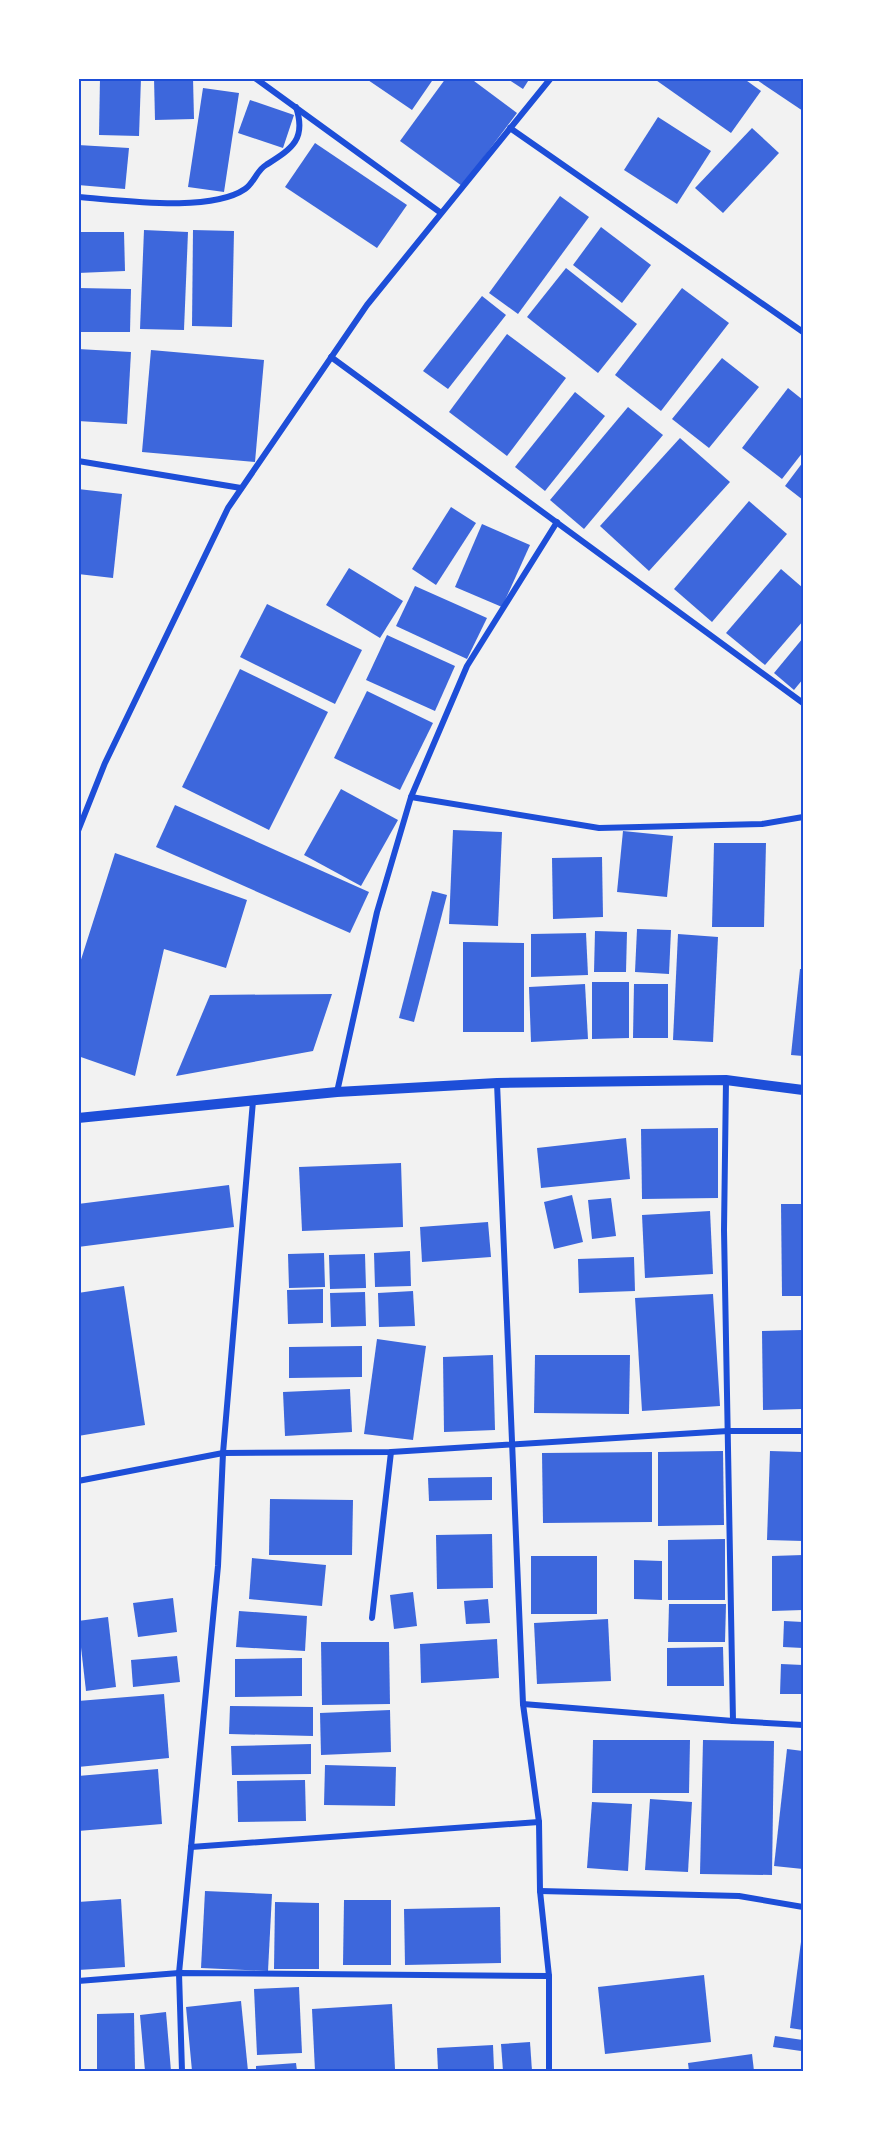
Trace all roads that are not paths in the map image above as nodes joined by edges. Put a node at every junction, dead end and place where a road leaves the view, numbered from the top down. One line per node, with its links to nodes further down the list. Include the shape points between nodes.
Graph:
1 (255, 78): 3 (street)
2 (551, 78): 4 (street)
3 (296, 107): 5 (street, via 301,123 293,146 264,166 247,188 227,198 178,203); 6 (street)
4 (510, 128): 6 (street); 7 (street)
5 (78, 197)
6 (441, 213): 8 (street)
7 (803, 332)
8 (331, 357): 10 (street); 11 (street)
9 (78, 461): 10 (street)
10 (241, 488): 15 (street, via 105,763)
11 (557, 522): 12 (street); 13 (street, via 467,666)
12 (803, 703)
13 (411, 797): 14 (street, via 599,828 762,824); 19 (street, via 377,912)
14 (803, 817)
15 (78, 831)
16 (726, 1080): 17 (street); 18 (street); 22 (street)
17 (497, 1083): 19 (street); 24 (street)
18 (803, 1090)
19 (337, 1092): 20 (street)
20 (253, 1101): 21 (street); 26 (street)
21 (78, 1118)
22 (728, 1431): 23 (street); 24 (street); 30 (street)
23 (803, 1431)
24 (512, 1444): 25 (street); 29 (street)
25 (391, 1452): 26 (street); 28 (street)
26 (223, 1453): 27 (street); 33 (street, via 218,1566)
27 (78, 1481)
28 (372, 1618)
29 (523, 1704): 30 (street); 32 (street)
30 (733, 1721): 31 (street)
31 (803, 1725)
32 (539, 1822): 33 (street); 34 (street)
33 (191, 1847): 36 (street)
34 (540, 1891): 35 (street, via 739,1896); 37 (street)
35 (803, 1907)
36 (179, 1973): 37 (street); 38 (street); 39 (street)
37 (549, 1976): 40 (street)
38 (78, 1981)
39 (182, 2071)
40 (549, 2071)

